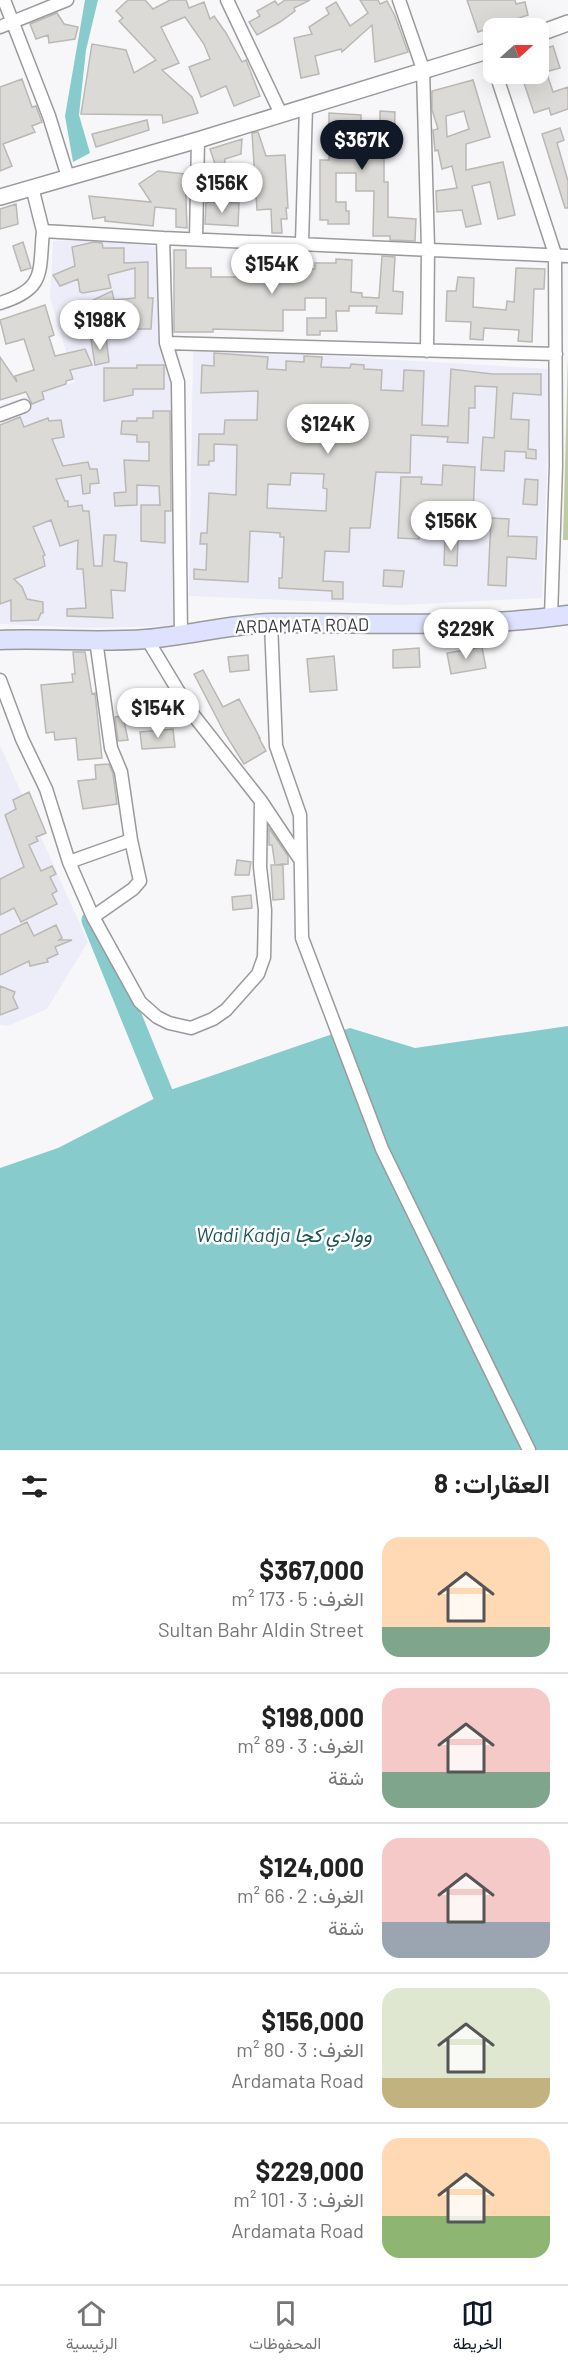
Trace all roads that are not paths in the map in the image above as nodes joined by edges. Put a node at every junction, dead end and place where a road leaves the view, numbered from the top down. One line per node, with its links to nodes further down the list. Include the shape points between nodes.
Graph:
1 (4, 0): 6 (street)
2 (67, 0): 6 (street)
3 (227, 0): 12 (street)
4 (399, 0): 9 (street)
5 (568, 23): 7 (street)
6 (6, 24): 14 (street, via 49,116)
7 (549, 29)
8 (483, 57): 9 (street)
9 (423, 69): 11 (street); 21 (street)
10 (499, 84): 22 (street)
11 (306, 106): 12 (street); 20 (street)
12 (281, 114): 13 (street)
13 (198, 140): 14 (street); 19 (street)
14 (68, 177): 15 (street)
15 (32, 187): 16 (street); 17 (street)
16 (0, 196)
17 (43, 231): 18 (street); 24 (street, via 35,285)
18 (163, 238): 19 (street); 25 (street)
19 (196, 238): 20 (street)
20 (302, 243): 21 (street)
21 (428, 248): 22 (street); 26 (street)
22 (555, 254): 23 (street); 27 (street)
23 (568, 256)
24 (0, 303)
25 (166, 343): 26 (street); 33 (street, via 178,382)
26 (427, 351): 27 (street)
27 (556, 354): 30 (street)
28 (24, 406): 29 (street)
29 (0, 415)
30 (559, 616): 31 (main road, ARDAMATA ROAD, via 432,624)
31 (271, 623): 33 (main road, ARDAMATA ROAD); 39 (street, via 276,746 300,815)
32 (2, 636): 35 (main road, ARDAMATA ROAD)
33 (181, 636): 34 (main road, ARDAMATA ROAD)
34 (147, 639): 35 (main road, ARDAMATA ROAD); 37 (street, via 197,722)
35 (96, 640): 38 (street, via 111,748 121,772)
36 (1, 687): 40 (street, via 46,789)
37 (261, 801): 39 (street); 41 (street, via 264,957 258,974 213,1019 182,1027 157,1017 140,1002)
38 (131, 840): 40 (street); 41 (street, via 140,881)
39 (299, 858): 42 (street, via 302,938 313,973 382,1149)
40 (69, 862): 41 (street)
41 (93, 917)
42 (529, 1450)

